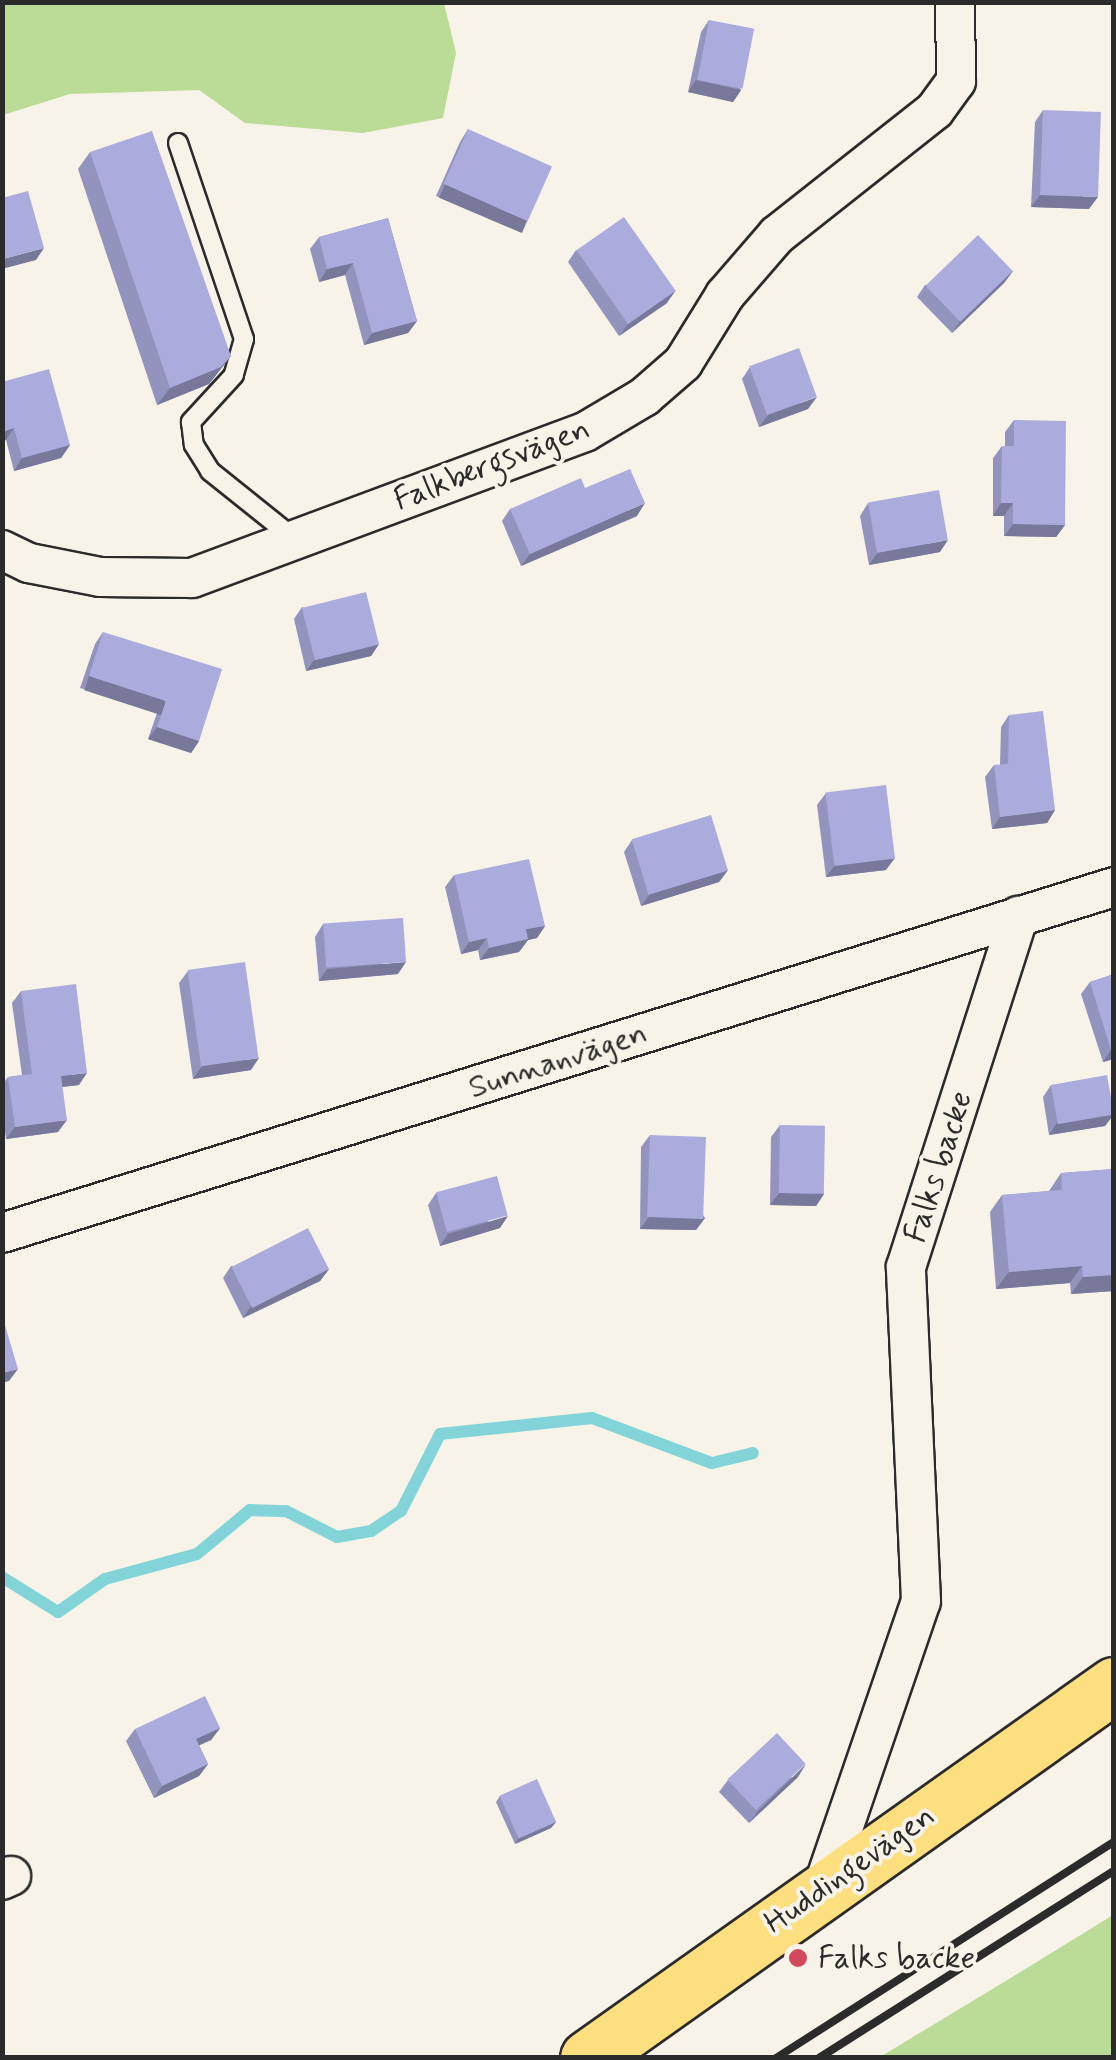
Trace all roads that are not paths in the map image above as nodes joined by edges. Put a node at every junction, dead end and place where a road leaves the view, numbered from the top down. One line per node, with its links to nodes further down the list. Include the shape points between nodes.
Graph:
1 (956, 2): 3 (street, Falkbergsvägen, via 956,81 935,110 776,235 725,295 683,363 644,397 586,432)
2 (178, 143): 3 (lane, via 244,339 234,375 191,422 194,444 210,470)
3 (295, 540): 4 (street, Falkbergsvägen, via 192,578 100,577 29,563)
4 (2, 550)
5 (1114, 887): 6 (street, Sunnanvägen)
6 (1019, 916): 7 (street, Sunnanvägen); 9 (street, Falks backe, via 906,1267 922,1600)
7 (2, 1233)
8 (1114, 1685): 9 (main road, Huddingevägen)
9 (823, 1887): 10 (main road, Huddingevägen)
10 (588, 2058)

